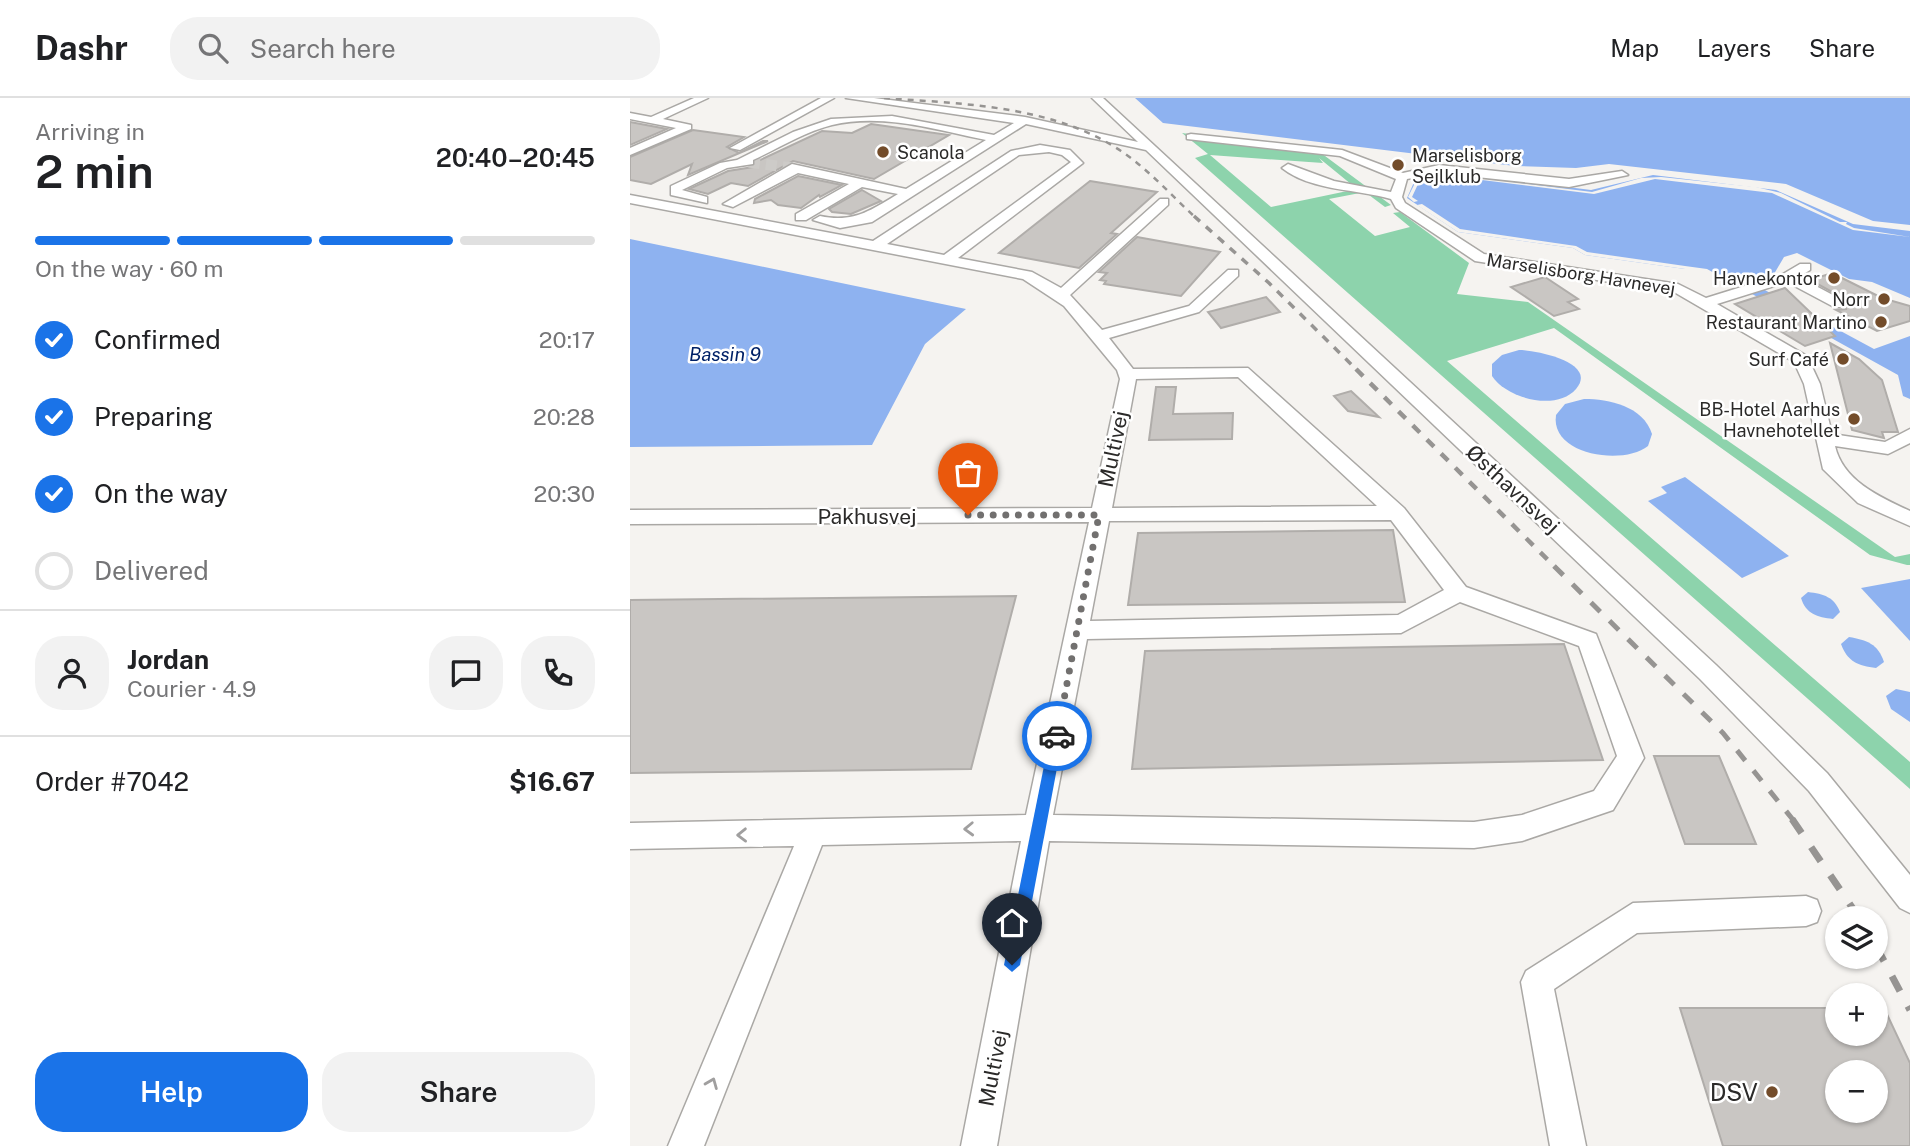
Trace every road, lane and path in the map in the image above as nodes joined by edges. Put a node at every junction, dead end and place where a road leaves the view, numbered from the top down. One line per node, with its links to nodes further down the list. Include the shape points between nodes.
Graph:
1 (703, 98): 6 (street)
2 (829, 98): 15 (street)
3 (851, 98): 7 (street)
4 (1097, 98): 10 (street, Østhavnsvej)
5 (630, 116): 6 (street)
6 (652, 120): 11 (street, via 687,127)
7 (1025, 120): 9 (street); 10 (street)
8 (1191, 137): 14 (street, via 1342,153)
9 (995, 138): 18 (street); 22 (street, via 887,120 852,119 813,128 746,161 724,165 674,192)
10 (1150, 147): 46 (street, Østhavnsvej, via 1708,672 1818,782)
11 (630, 152)
12 (1288, 168): 23 (street, via 1332,184 1371,188)
13 (1622, 175): 14 (street, via 1569,183 1439,169)
14 (1402, 177): 23 (street)
15 (668, 181)
16 (860, 183): 18 (street); 18 (street, via 795,216 840,224 858,222); 22 (street, via 792,170)
17 (656, 187): 19 (street)
18 (908, 192)
19 (631, 199): 25 (street)
20 (1164, 202): 30 (street)
21 (1423, 202): 23 (street)
22 (730, 204): 24 (street)
23 (1397, 204): 31 (street, Marselisborg Havnevej, via 1475,256 1662,284)
24 (765, 211)
25 (877, 245): 26 (street); 26 (street, via 1015,153 1038,148 1075,158 1077,163)
26 (947, 258): 30 (street, via 1027,275 1048,282)
27 (1805, 267): 29 (street)
28 (1233, 274): 33 (street, via 1194,309)
29 (1788, 277): 31 (street); 32 (street)
30 (1063, 294): 33 (street)
31 (1706, 303): 36 (street, Marselisborg Havnevej, via 1801,359 1812,384)
32 (1839, 304)
33 (1098, 336): 34 (street)
34 (1127, 374): 37 (street, via 1242,372); 38 (street, Multivej)
35 (1910, 435): 36 (street, via 1888,447)
36 (1824, 439): 40 (street, Marselisborg Havnevej, via 1830,466 1841,479 1864,499)
37 (1398, 513): 38 (street, Pakhusvej); 41 (street)
38 (1099, 515): 39 (street, Pakhusvej); 42 (street, Multivej)
39 (630, 517)
40 (1910, 519)
41 (1458, 593): 42 (street, via 1401,624); 43 (street, via 1588,640 1631,758 1603,801 1522,828 1474,835)
42 (1079, 630): 43 (street, Multivej)
43 (1037, 828): 44 (street, one-way to 44); 49 (street, Multivej)
44 (813, 834): 45 (street, one-way to 45); 48 (street, one-way to 44)
45 (630, 836)
46 (1910, 898)
47 (1806, 911): 50 (lane, via 1633,918 1537,982)
48 (686, 1146)
49 (979, 1146)
50 (1569, 1146)

